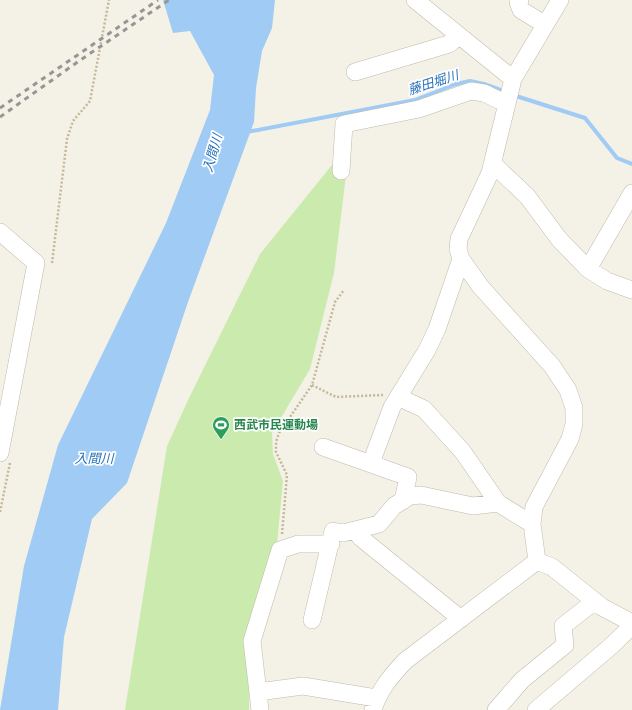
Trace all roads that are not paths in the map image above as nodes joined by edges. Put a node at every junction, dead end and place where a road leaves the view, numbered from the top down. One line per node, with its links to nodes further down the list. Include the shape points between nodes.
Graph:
1 (415, 0): 5 (street)
2 (520, 0): 4 (street, via 518,2 521,10)
3 (560, 0): 4 (street)
4 (544, 24): 7 (street)
5 (459, 36): 6 (street, via 450,44); 7 (street)
6 (355, 72)
7 (510, 92): 8 (street); 9 (street, via 471,91 420,108 344,124)
8 (493, 164): 12 (street, via 459,239 458,250); 13 (street, via 528,196 559,239)
9 (342, 171)
10 (632, 193): 13 (street)
11 (0, 232): 17 (street, via 36,263)
12 (461, 259): 15 (street, via 437,329); 21 (street, via 480,286 552,366 568,390 574,408 574,424 570,439 534,507)
13 (588, 269): 14 (street, via 607,281)
14 (632, 290)
15 (398, 397): 18 (street, via 384,425); 20 (street, via 424,410 463,452)
16 (323, 447): 18 (street)
17 (0, 453)
18 (371, 463): 19 (street, via 408,477)
19 (403, 500): 20 (street, via 421,495 473,506); 22 (street, via 394,506 379,524)
20 (498, 503): 21 (street)
21 (532, 524): 24 (street)
22 (356, 530): 23 (street, via 333,532); 26 (street, via 361,538)
23 (331, 544): 27 (street); 30 (street, via 298,544 280,550 252,641)
24 (537, 561): 25 (street, via 552,567); 26 (street)
25 (595, 601): 28 (street); 32 (street, via 563,626 565,645 522,680)
26 (461, 619): 31 (street, via 406,661 388,680)
27 (312, 620)
28 (632, 623)
29 (632, 626): 34 (street, via 610,648)
30 (258, 692): 31 (street, via 303,686); 33 (street)
31 (375, 704)
32 (504, 707)
33 (260, 710)
34 (536, 710)

